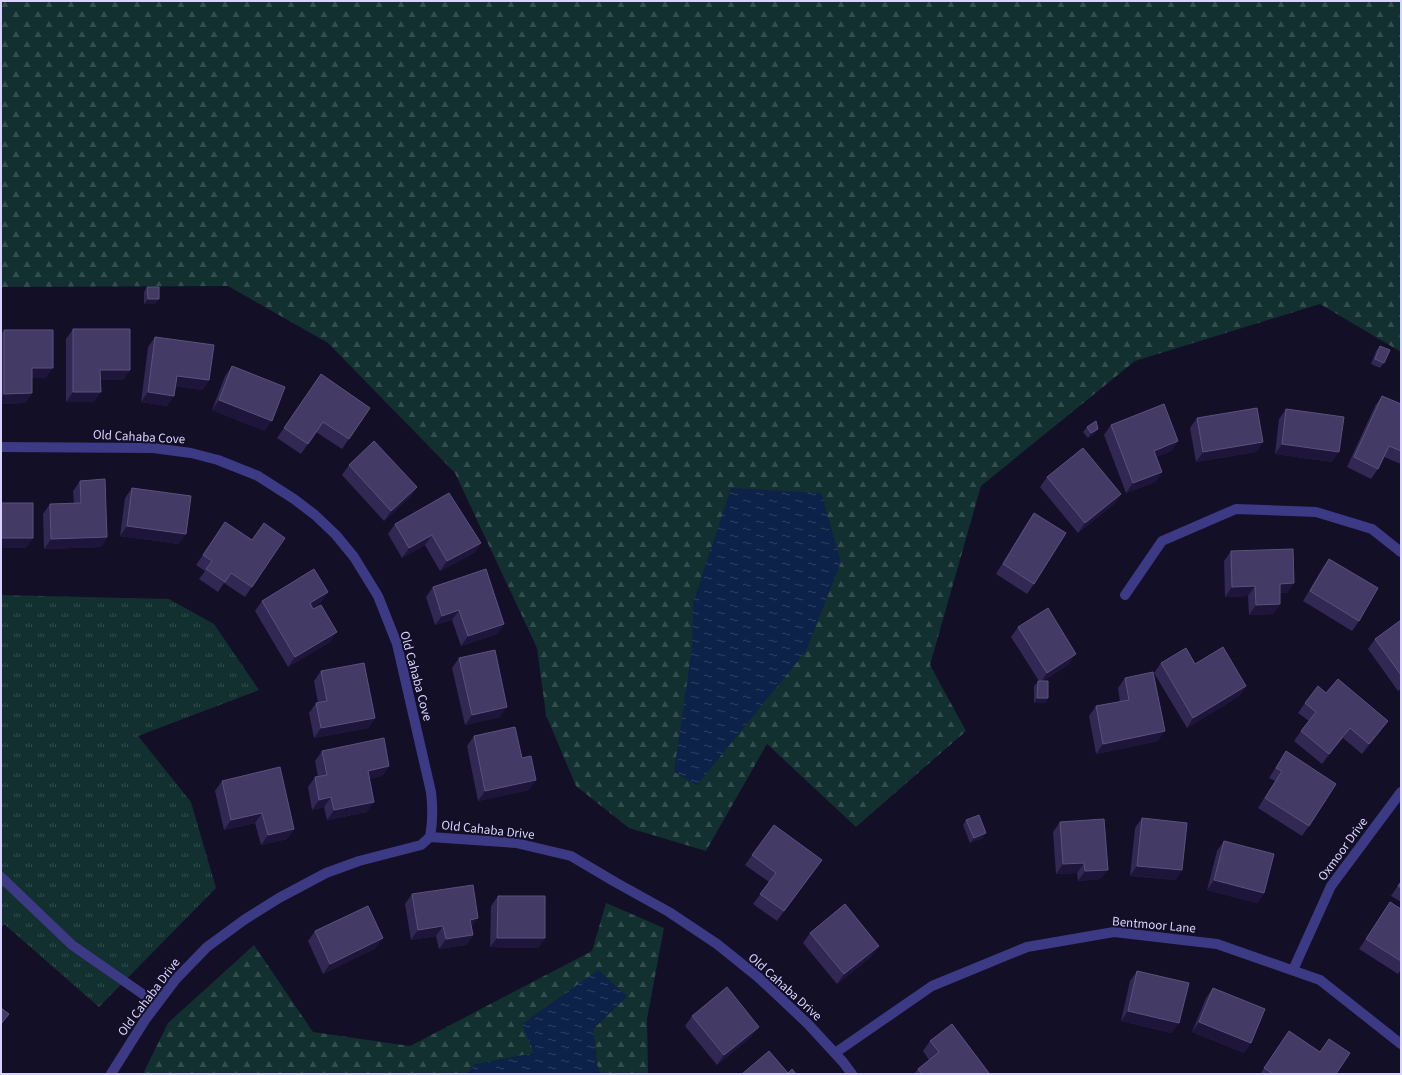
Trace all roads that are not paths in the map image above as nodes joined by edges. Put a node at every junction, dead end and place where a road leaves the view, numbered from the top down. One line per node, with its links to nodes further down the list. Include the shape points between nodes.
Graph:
1 (1, 446): 5 (street, Old Cahaba Cove, via 153,448 191,453 218,460 258,476 315,515 336,535 354,558 378,596 397,644 431,792 434,810)
2 (1401, 552): 3 (street, via 1372,529 1316,512 1236,509 1162,541)
3 (1124, 595)
4 (1401, 792): 7 (street, Oxmoor Drive, via 1331,886)
5 (430, 837): 8 (street, Old Cahaba Drive, via 421,845 359,861 326,873 279,898 207,946 176,978); 10 (street, Old Cahaba Drive, via 516,843 571,856 669,912 716,944 758,977)
6 (1, 877): 8 (street, via 72,945)
7 (1293, 970): 9 (street, Bentmoor Lane, via 1320,980); 10 (street, Bentmoor Lane, via 1217,944 1114,932 1028,947 932,986)
8 (157, 1004): 11 (street, Old Cahaba Drive)
9 (1401, 1044)
10 (835, 1053): 12 (street, Old Cahaba Drive)
11 (111, 1074)
12 (852, 1074)

